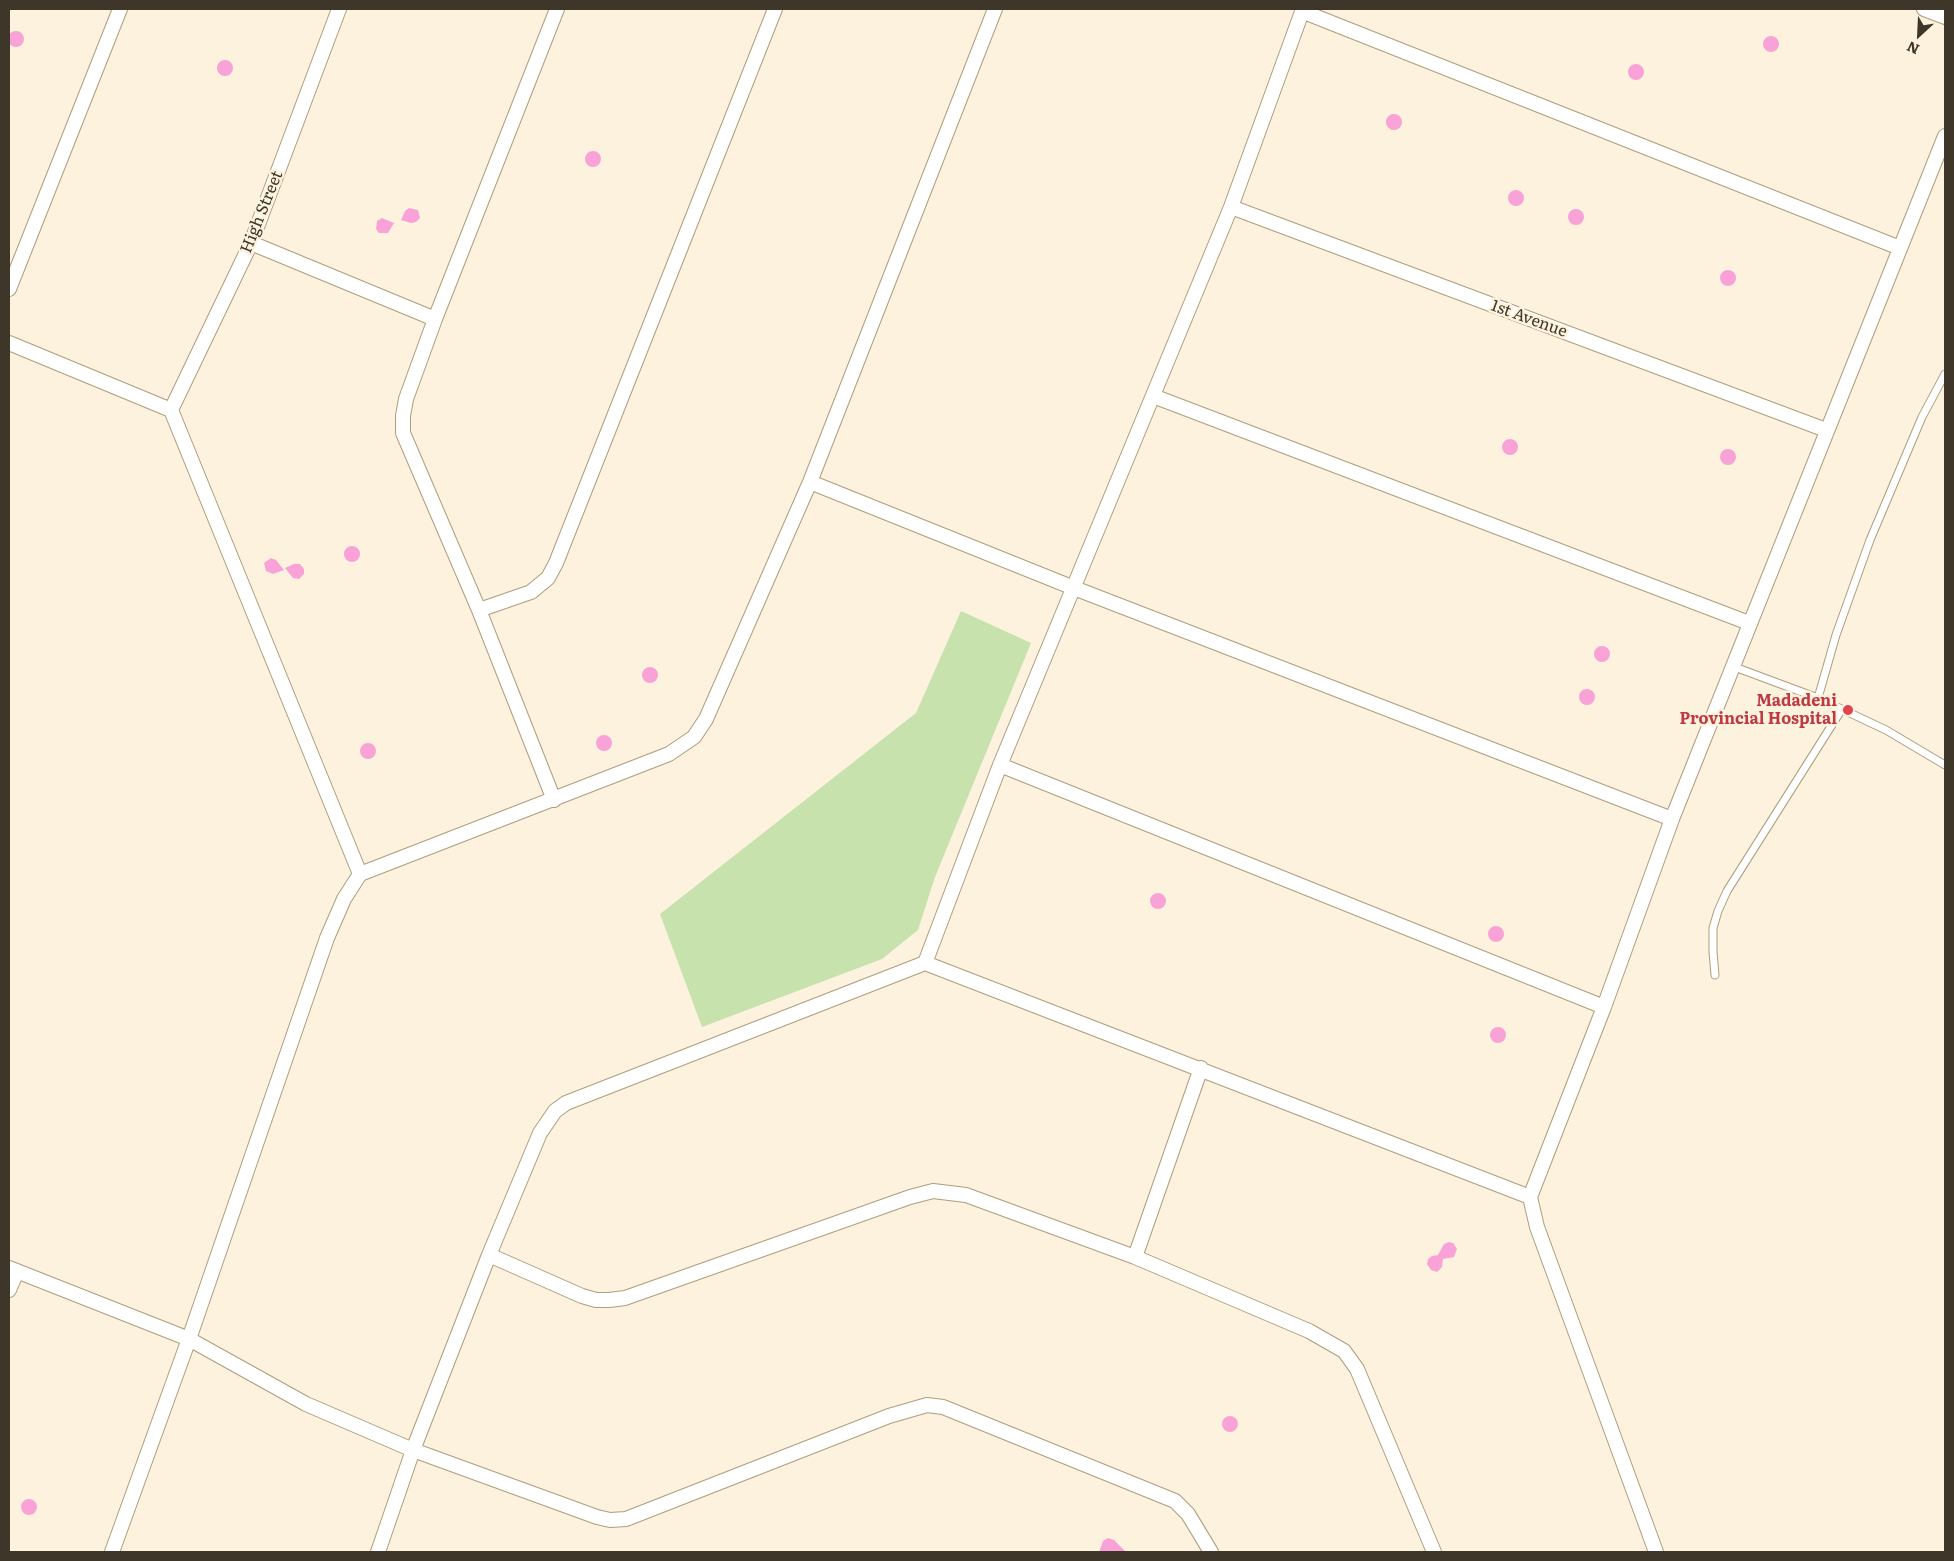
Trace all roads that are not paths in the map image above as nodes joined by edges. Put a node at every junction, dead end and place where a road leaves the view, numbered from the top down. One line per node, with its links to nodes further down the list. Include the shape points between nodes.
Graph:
1 (120, 9): 13 (street)
2 (339, 9): 11 (street, High Street)
3 (557, 9): 14 (street)
4 (775, 9): 22 (street, via 556,563 548,578 531,592)
5 (996, 9): 20 (street)
6 (1924, 9): 8 (street)
7 (1303, 10): 10 (street); 12 (street)
8 (1945, 17)
9 (1945, 136): 12 (street)
10 (1231, 207): 17 (street); 19 (street, 1st Avenue)
11 (251, 243): 14 (street); 18 (street, High Street)
12 (1900, 248): 19 (street)
13 (9, 289)
14 (435, 319): 22 (street, via 406,399 403,433)
15 (9, 343): 18 (street)
16 (1945, 374): 25 (lane, via 1922,417 1870,540 1836,635)
17 (1153, 396): 21 (street); 23 (street)
18 (171, 410): 31 (street)
19 (1826, 430): 23 (street)
20 (810, 482): 21 (street); 29 (street, via 706,719 694,737 669,754)
21 (1074, 588): 27 (street); 30 (street)
22 (479, 610): 29 (street)
23 (1749, 623): 24 (street)
24 (1732, 666): 25 (lane); 30 (street)
25 (1818, 698): 26 (lane)
26 (1842, 709): 28 (lane, via 1886,730); 33 (lane, via 1718,911 1713,928)
27 (1000, 765): 32 (street); 34 (street)
28 (1945, 765)
29 (554, 800): 31 (street)
30 (1672, 819): 34 (street)
31 (360, 874): 41 (street, via 344,899 327,938)
32 (925, 962): 35 (street); 37 (street, via 566,1103 540,1133)
33 (1715, 976)
34 (1604, 1007): 36 (street)
35 (1201, 1068): 36 (street); 38 (street)
36 (1530, 1197): 47 (street, via 1537,1227)
37 (489, 1256): 38 (street, via 582,1296 596,1300 625,1298 910,1197 933,1192 966,1195); 42 (street)
38 (1135, 1257): 46 (street, via 1309,1331 1344,1351 1357,1369)
39 (13, 1269): 40 (street); 41 (street)
40 (9, 1290)
41 (189, 1339): 42 (street, via 306,1404); 43 (street)
42 (413, 1450): 44 (street); 45 (street, via 610,1520 626,1518 889,1416 928,1405 943,1407 1175,1501 1188,1514)
43 (112, 1552)
44 (378, 1552)
45 (1211, 1552)
46 (1434, 1552)
47 (1656, 1552)

